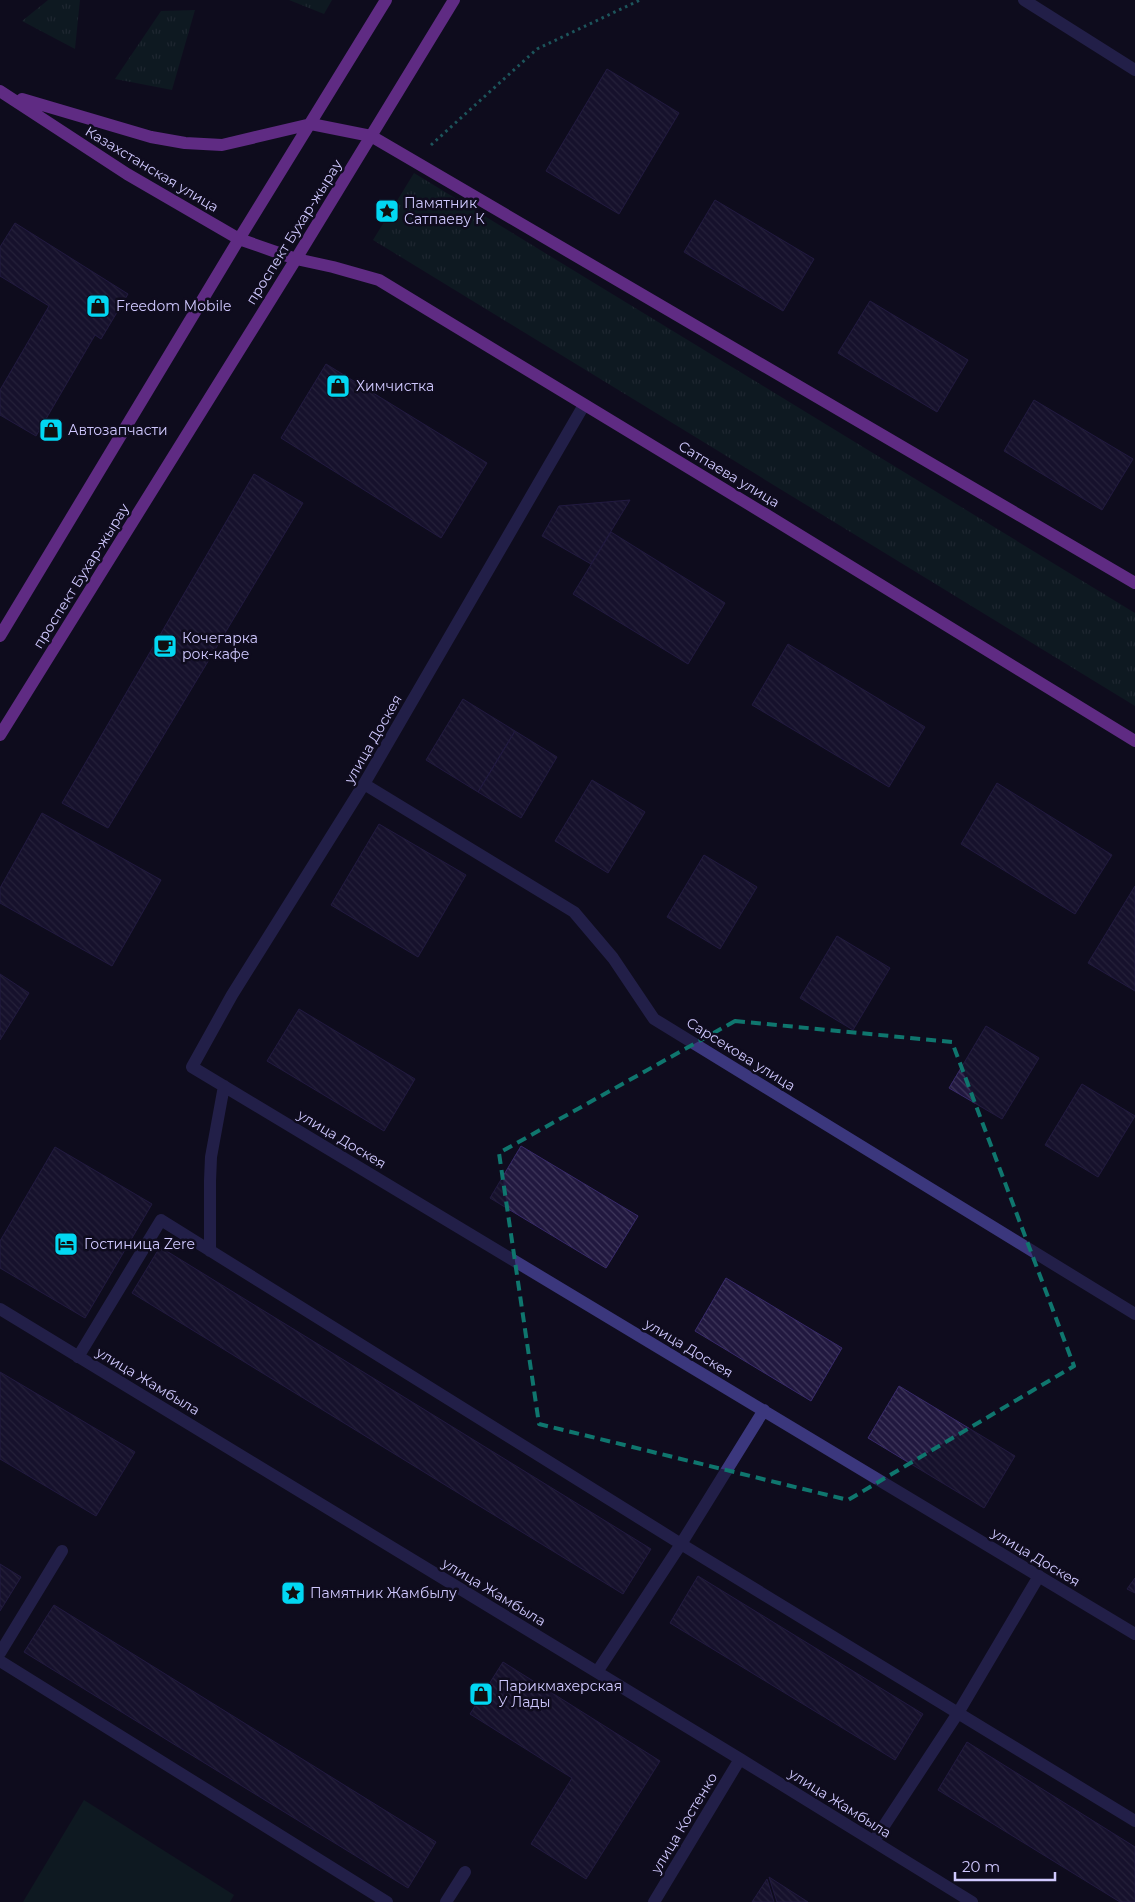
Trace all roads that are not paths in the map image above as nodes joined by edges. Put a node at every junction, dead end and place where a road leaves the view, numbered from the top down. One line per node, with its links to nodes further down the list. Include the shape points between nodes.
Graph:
1 (386, 0): 6 (main road)
2 (454, 0): 7 (main road, проспект Бухар-жырау)
3 (1024, 0): 4 (street)
4 (1135, 70)
5 (5, 93): 6 (main road, via 151,137 185,143 222,145); 8 (main road, Казахстанская улица, via 126,174)
6 (311, 124): 7 (main road); 8 (main road)
7 (371, 136): 9 (main road, проспект Бухар-жырау); 11 (main road)
8 (239, 239): 9 (main road, Казахстанская улица); 12 (main road)
9 (296, 259): 10 (main road, Сатпаева улица, via 379,280); 13 (main road, проспект Бухар-жырау)
10 (584, 405): 14 (main road, Сатпаева улица); 15 (street, улица Доскея)
11 (1135, 583)
12 (0, 636)
13 (0, 734)
14 (1135, 740)
15 (364, 784): 16 (street, улица Доскея, via 232,995 192,1067); 19 (street, Сарсекова улица, via 574,912 613,958 654,1019)
16 (224, 1086): 17 (street, via 211,1157); 21 (street, улица Доскея)
17 (210, 1251): 20 (street, via 160,1220); 22 (street)
18 (0, 1309): 20 (street, улица Жамбыла)
19 (1135, 1314)
20 (78, 1357): 28 (street, улица Жамбыла)
21 (764, 1410): 22 (street); 24 (street, улица Доскея)
22 (681, 1544): 28 (street); 29 (street)
23 (62, 1551): 26 (street)
24 (1039, 1576): 25 (street, улица Доскея); 29 (street)
25 (1135, 1634)
26 (0, 1653)
27 (0, 1661): 34 (street)
28 (597, 1672): 30 (street, улица Жамбыла)
29 (958, 1713): 31 (street); 32 (street)
30 (740, 1759): 32 (street, улица Жамбыла); 36 (street, улица Костенко)
31 (1135, 1821)
32 (874, 1841): 37 (street, улица Жамбыла)
33 (465, 1872): 35 (street)
34 (387, 1902)
35 (446, 1902)
36 (654, 1902)
37 (972, 1902)

